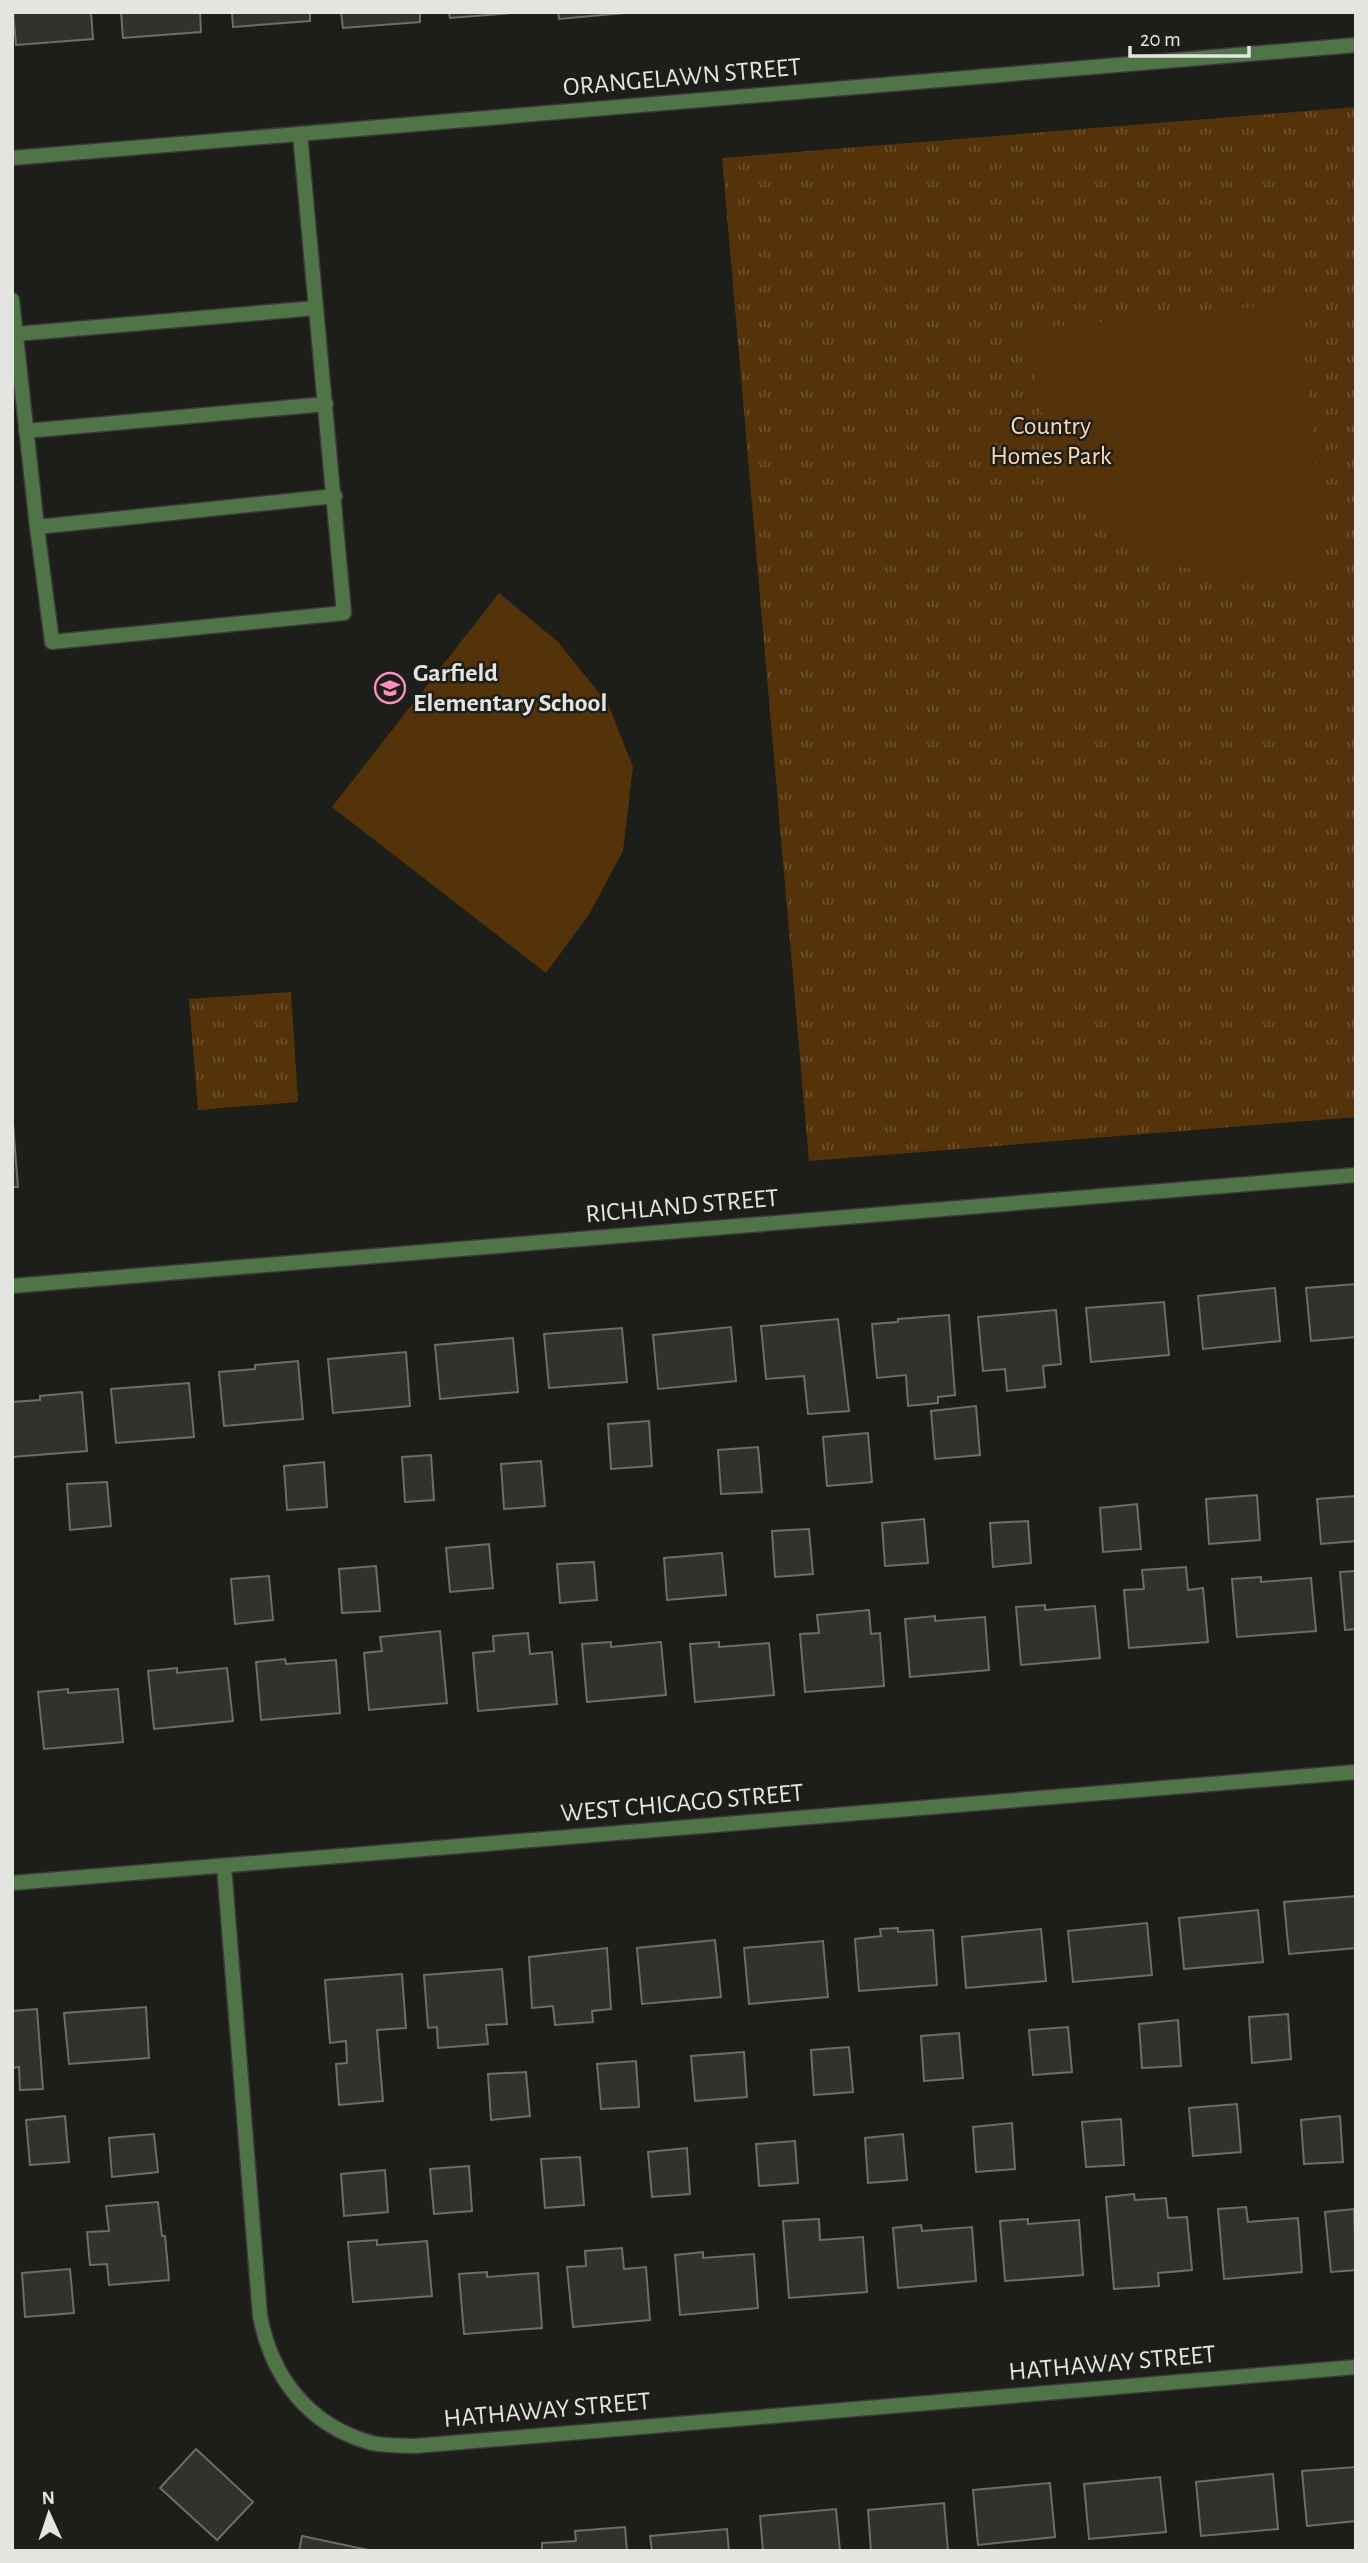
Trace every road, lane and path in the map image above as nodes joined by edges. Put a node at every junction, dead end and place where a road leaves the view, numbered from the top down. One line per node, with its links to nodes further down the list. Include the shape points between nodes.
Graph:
1 (1356, 45): 2 (street, ORANGELAWN STREET)
2 (300, 134): 3 (street, ORANGELAWN STREET); 5 (street)
3 (12, 158)
4 (12, 300): 6 (street)
5 (316, 308): 6 (street); 7 (street)
6 (16, 334): 8 (street)
7 (326, 404): 8 (street); 9 (street)
8 (26, 431): 10 (street)
9 (335, 496): 10 (street); 10 (street, via 344,613 52,642)
10 (37, 527)
11 (1356, 1175): 12 (street, RICHLAND STREET)
12 (12, 1286)
13 (1356, 1772): 14 (street, WEST CHICAGO STREET)
14 (224, 1866): 15 (street, WEST CHICAGO STREET); 16 (street, HATHAWAY STREET, via 265,2341 281,2378 308,2410 342,2432 374,2443 415,2446)
15 (12, 1883)
16 (1356, 2367)

